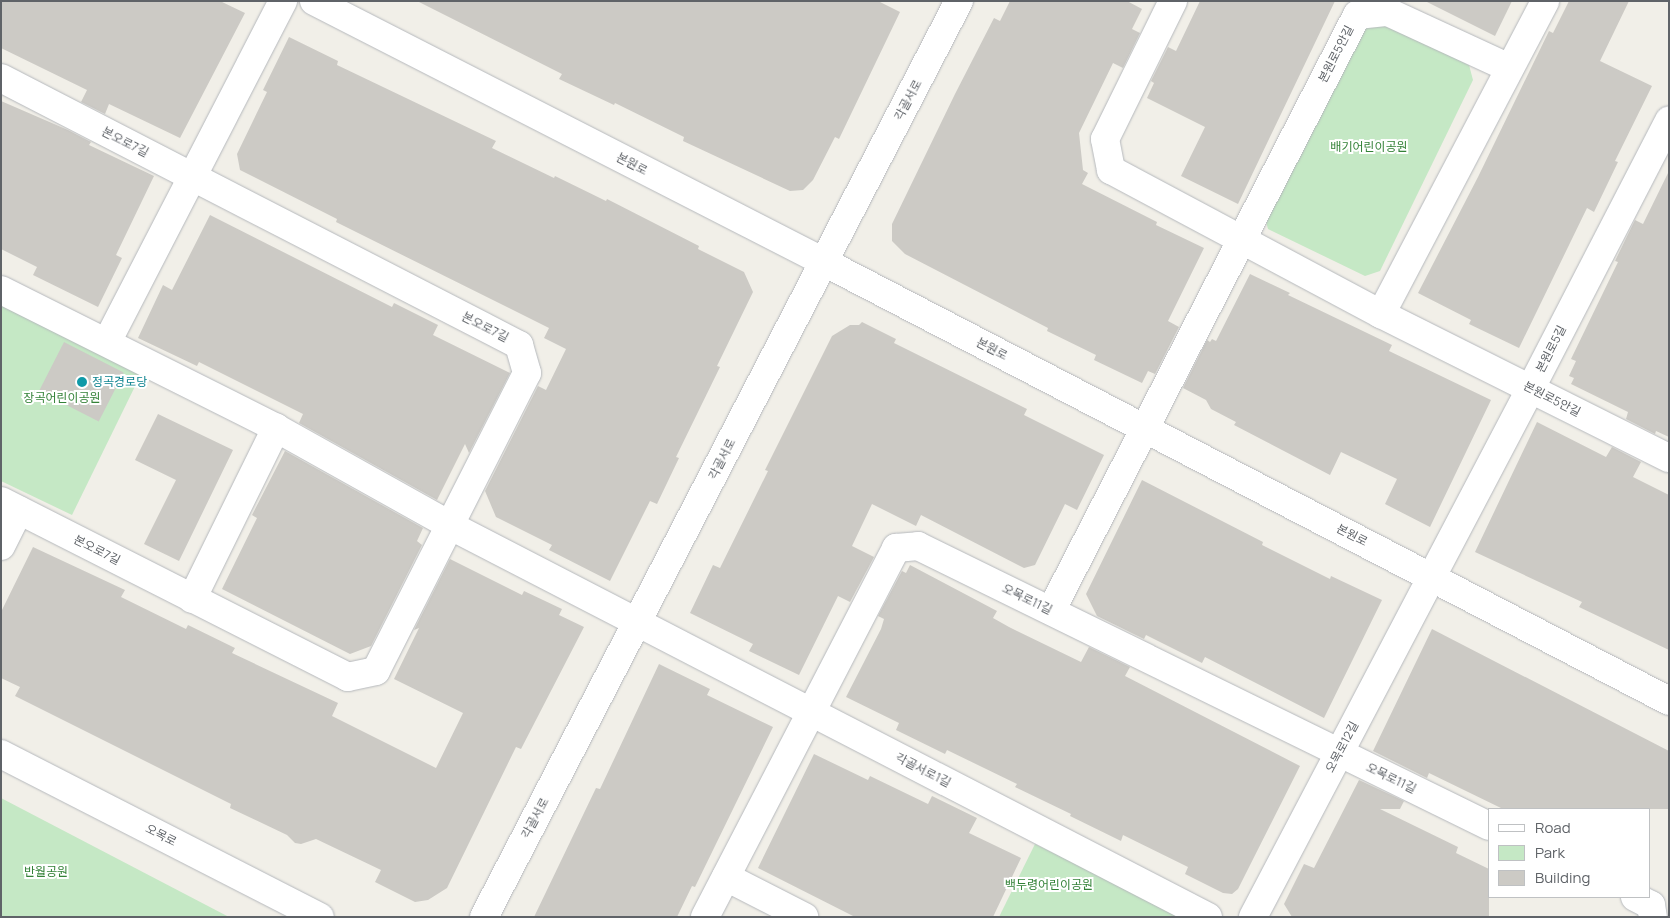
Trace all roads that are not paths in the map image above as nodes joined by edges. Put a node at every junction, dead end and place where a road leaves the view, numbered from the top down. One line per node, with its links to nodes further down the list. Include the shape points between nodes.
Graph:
1 (283, 1): 9 (street)
2 (314, 1): 11 (street, 본원로)
3 (960, 1): 11 (street, 각골서로)
4 (1173, 1): 10 (street, 본원로5안길, via 1105,139 1111,170)
5 (1545, 1): 6 (street)
6 (1509, 68): 10 (street, 본원로5안길, via 1388,12 1357,15); 13 (street)
7 (1, 78): 9 (street, 본오로7길)
8 (1669, 121): 15 (street, 본원로5길)
9 (192, 176): 14 (street); 20 (street, 본오로7길, via 518,345 527,373)
10 (1240, 240): 13 (street, 본원로5안길); 17 (street)
11 (824, 262): 17 (street, 본원로); 25 (street, 각골서로)
12 (1, 290): 14 (street)
13 (1381, 314): 15 (street, 본원로5안길)
14 (107, 342): 16 (street)
15 (1531, 388): 18 (street, 본원로5안길); 22 (street, 본원로5길)
16 (276, 428): 20 (street, 각골서로1길); 23 (street)
17 (1144, 428): 22 (street, 본원로); 24 (street)
18 (1669, 458)
19 (10, 505): 21 (street); 23 (street, 본오로7길)
20 (451, 526): 23 (street, 본오로7길, via 376,671 348,677); 25 (street, 각골서로1길)
21 (1, 546)
22 (1431, 576): 26 (street, 본원로); 28 (street, 오목로12길)
23 (192, 599)
24 (1051, 611): 27 (street, 오목로11길, via 918,546 896,548); 28 (street, 오목로11길)
25 (637, 623): 27 (street, 각골서로1길); 34 (street, 각골서로)
26 (1669, 701)
27 (811, 713): 31 (street, 오목로11길); 37 (street, 각골서로1길)
28 (1339, 752): 30 (street, 오목로11길); 38 (street, 오목로12길)
29 (1, 754): 33 (street, 오목로)
30 (1488, 826)
31 (726, 877): 35 (street, 오목로11길); 36 (street)
32 (1637, 898): 39 (street, via 1651,905)
33 (320, 917)
34 (484, 917)
35 (705, 917)
36 (804, 917)
37 (1208, 917)
38 (1252, 917)
39 (1653, 917)

